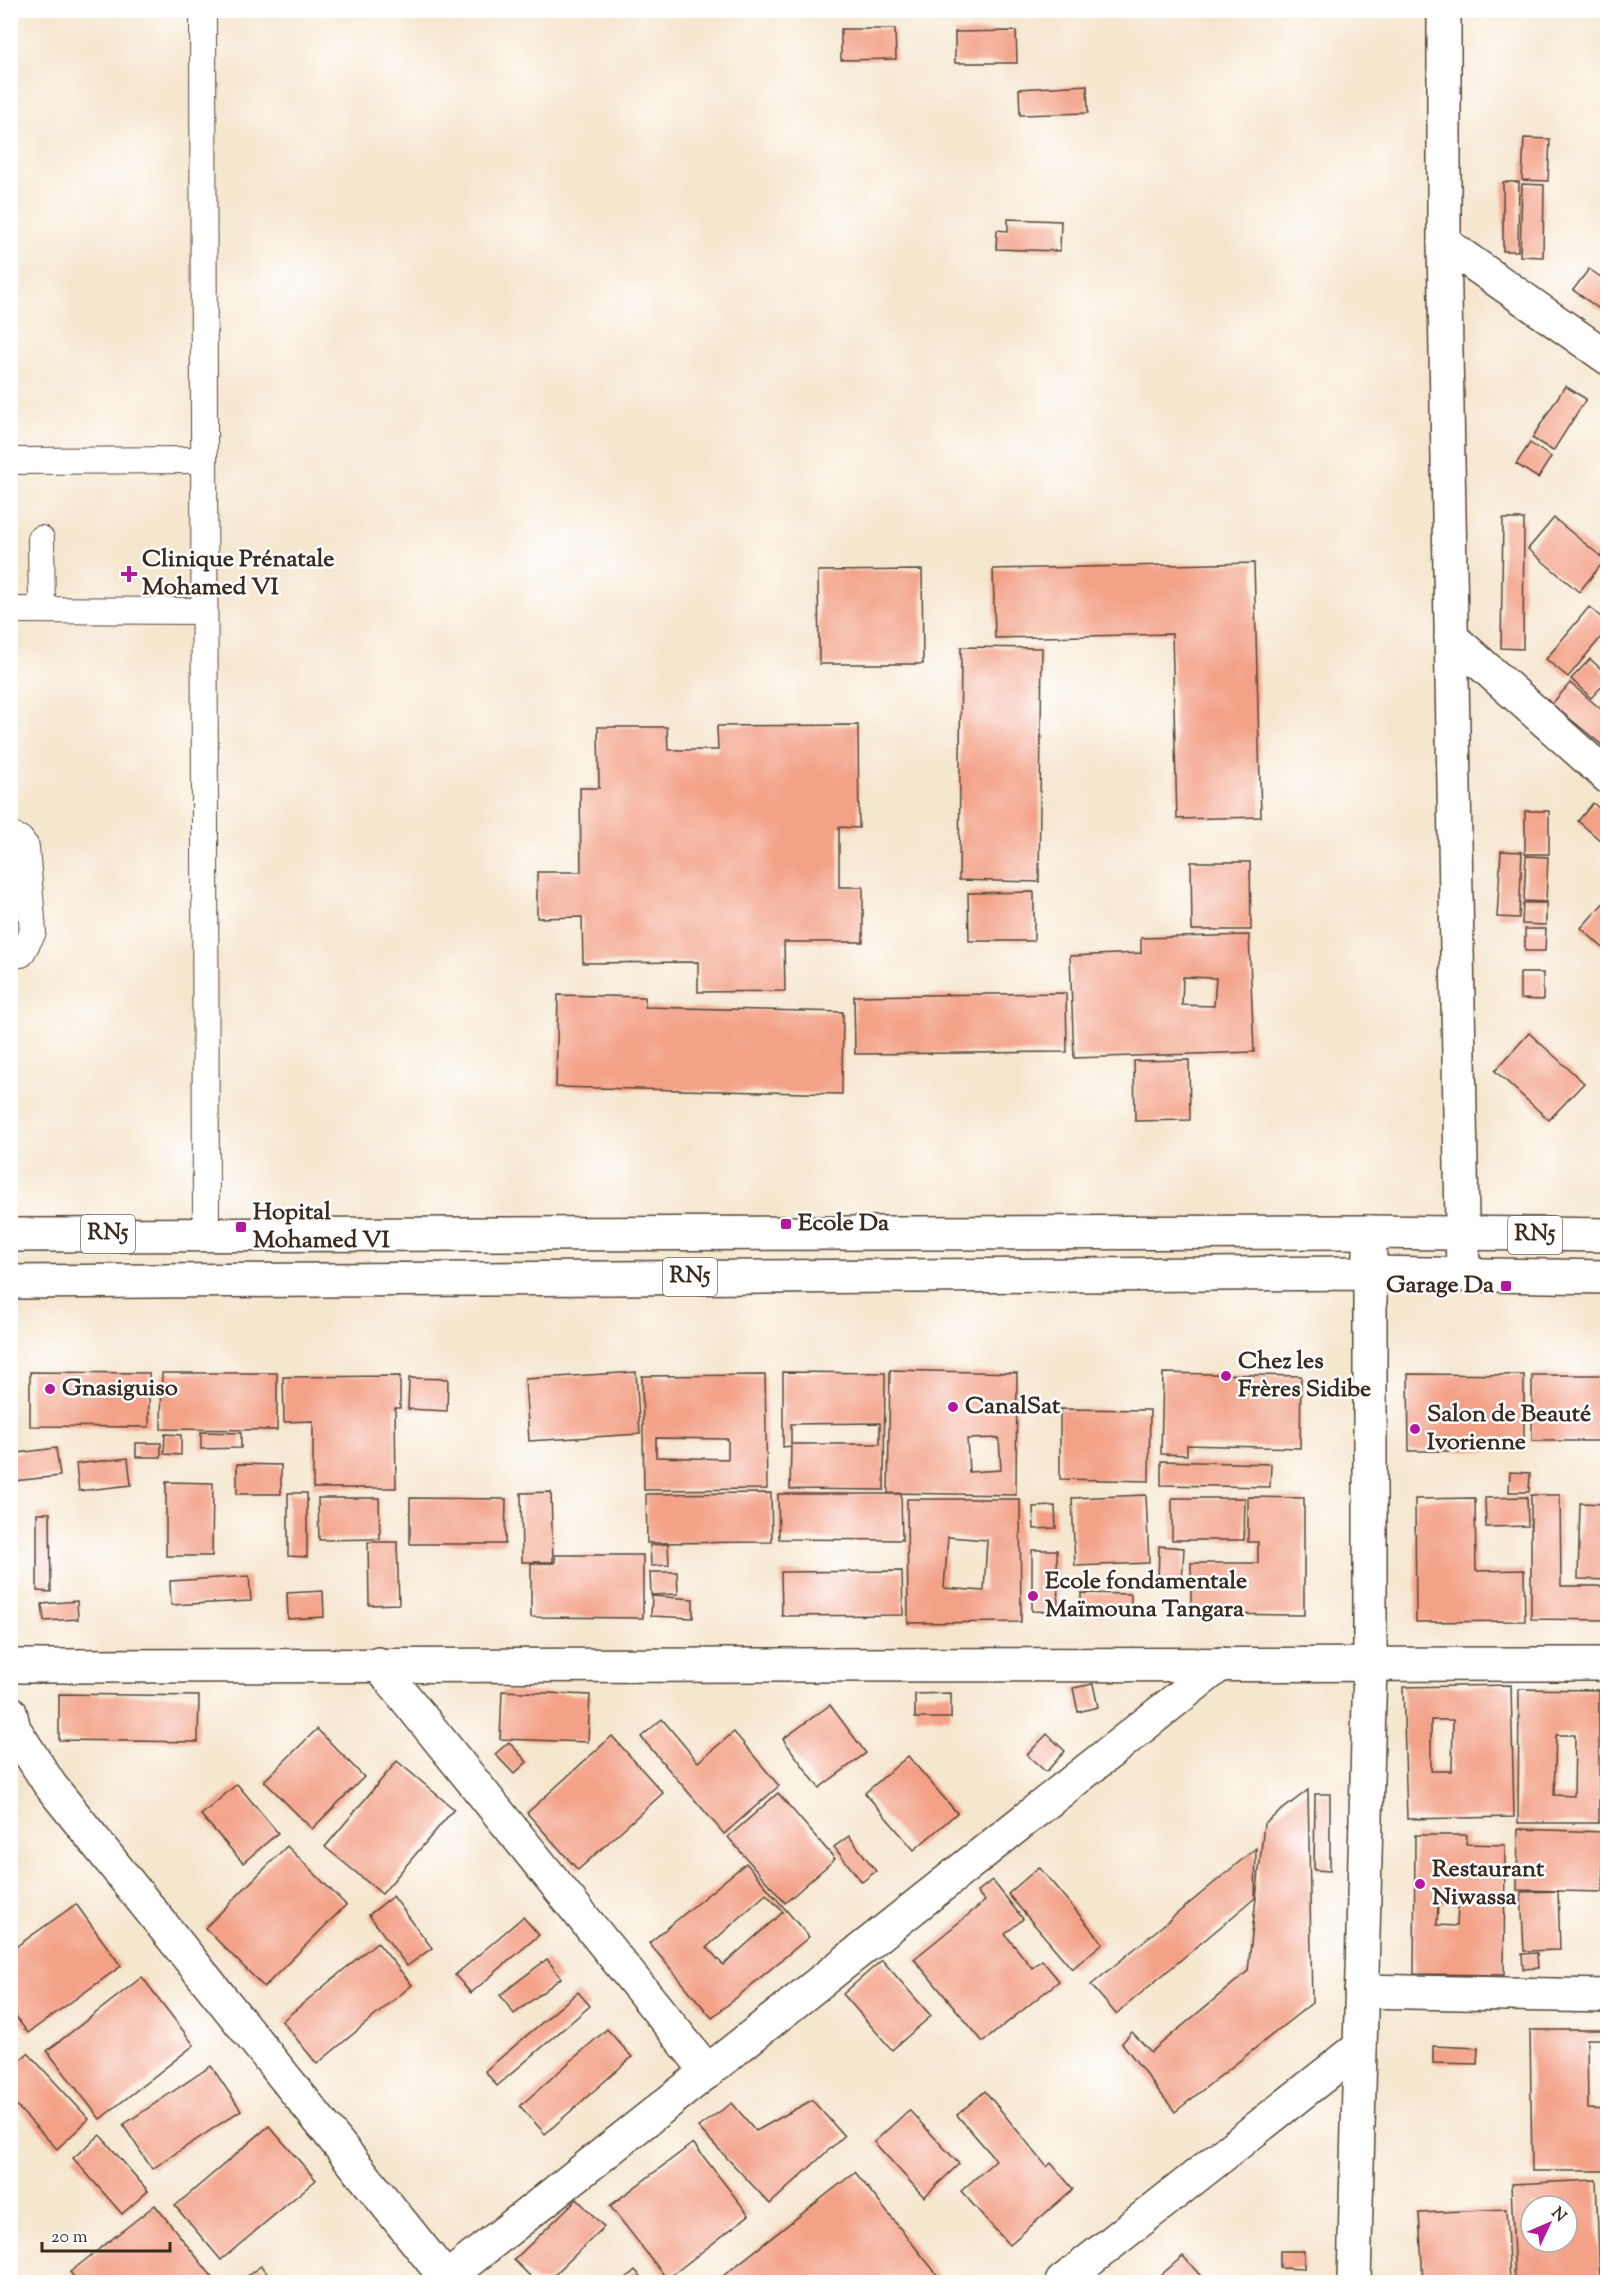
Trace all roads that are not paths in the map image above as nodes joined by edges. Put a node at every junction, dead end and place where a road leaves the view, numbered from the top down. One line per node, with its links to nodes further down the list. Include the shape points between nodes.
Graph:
1 (203, 10): 5 (lane)
2 (1444, 10): 3 (main road)
3 (1444, 243): 4 (main road); 11 (main road)
4 (1608, 358)
5 (204, 460): 6 (lane); 10 (lane)
6 (10, 461)
7 (41, 539): 9 (lane)
8 (10, 610): 9 (lane)
9 (42, 610): 10 (lane)
10 (204, 611): 16 (lane)
11 (1451, 637): 12 (main road); 17 (main road)
12 (1608, 777)
13 (10, 835): 14 (lane, via 21,839 26,847 33,933 21,954)
14 (10, 954)
15 (1370, 1232): 16 (main road, RN5); 17 (main road, RN5); 20 (main road)
16 (206, 1234): 18 (main road, RN5)
17 (1462, 1234): 19 (main road, RN5); 21 (main road)
18 (10, 1235)
19 (1608, 1235)
20 (1370, 1273): 21 (main road, RN5); 23 (main road, RN5); 26 (main road)
21 (1463, 1275): 22 (main road, RN5)
22 (1608, 1277)
23 (10, 1282)
24 (378, 1664): 25 (main road); 28 (main road); 33 (main road)
25 (1221, 1664): 26 (main road); 33 (main road)
26 (1370, 1664): 27 (main road); 30 (main road)
27 (1608, 1664)
28 (10, 1666)
29 (10, 1712): 34 (main road, via 14,1728 50,1785)
30 (1361, 1991): 31 (main road); 32 (main road)
31 (1608, 1996)
32 (1360, 2047): 35 (main road); 36 (main road)
33 (708, 2072): 34 (main road)
34 (446, 2281)
35 (1062, 2283)
36 (1354, 2283)

